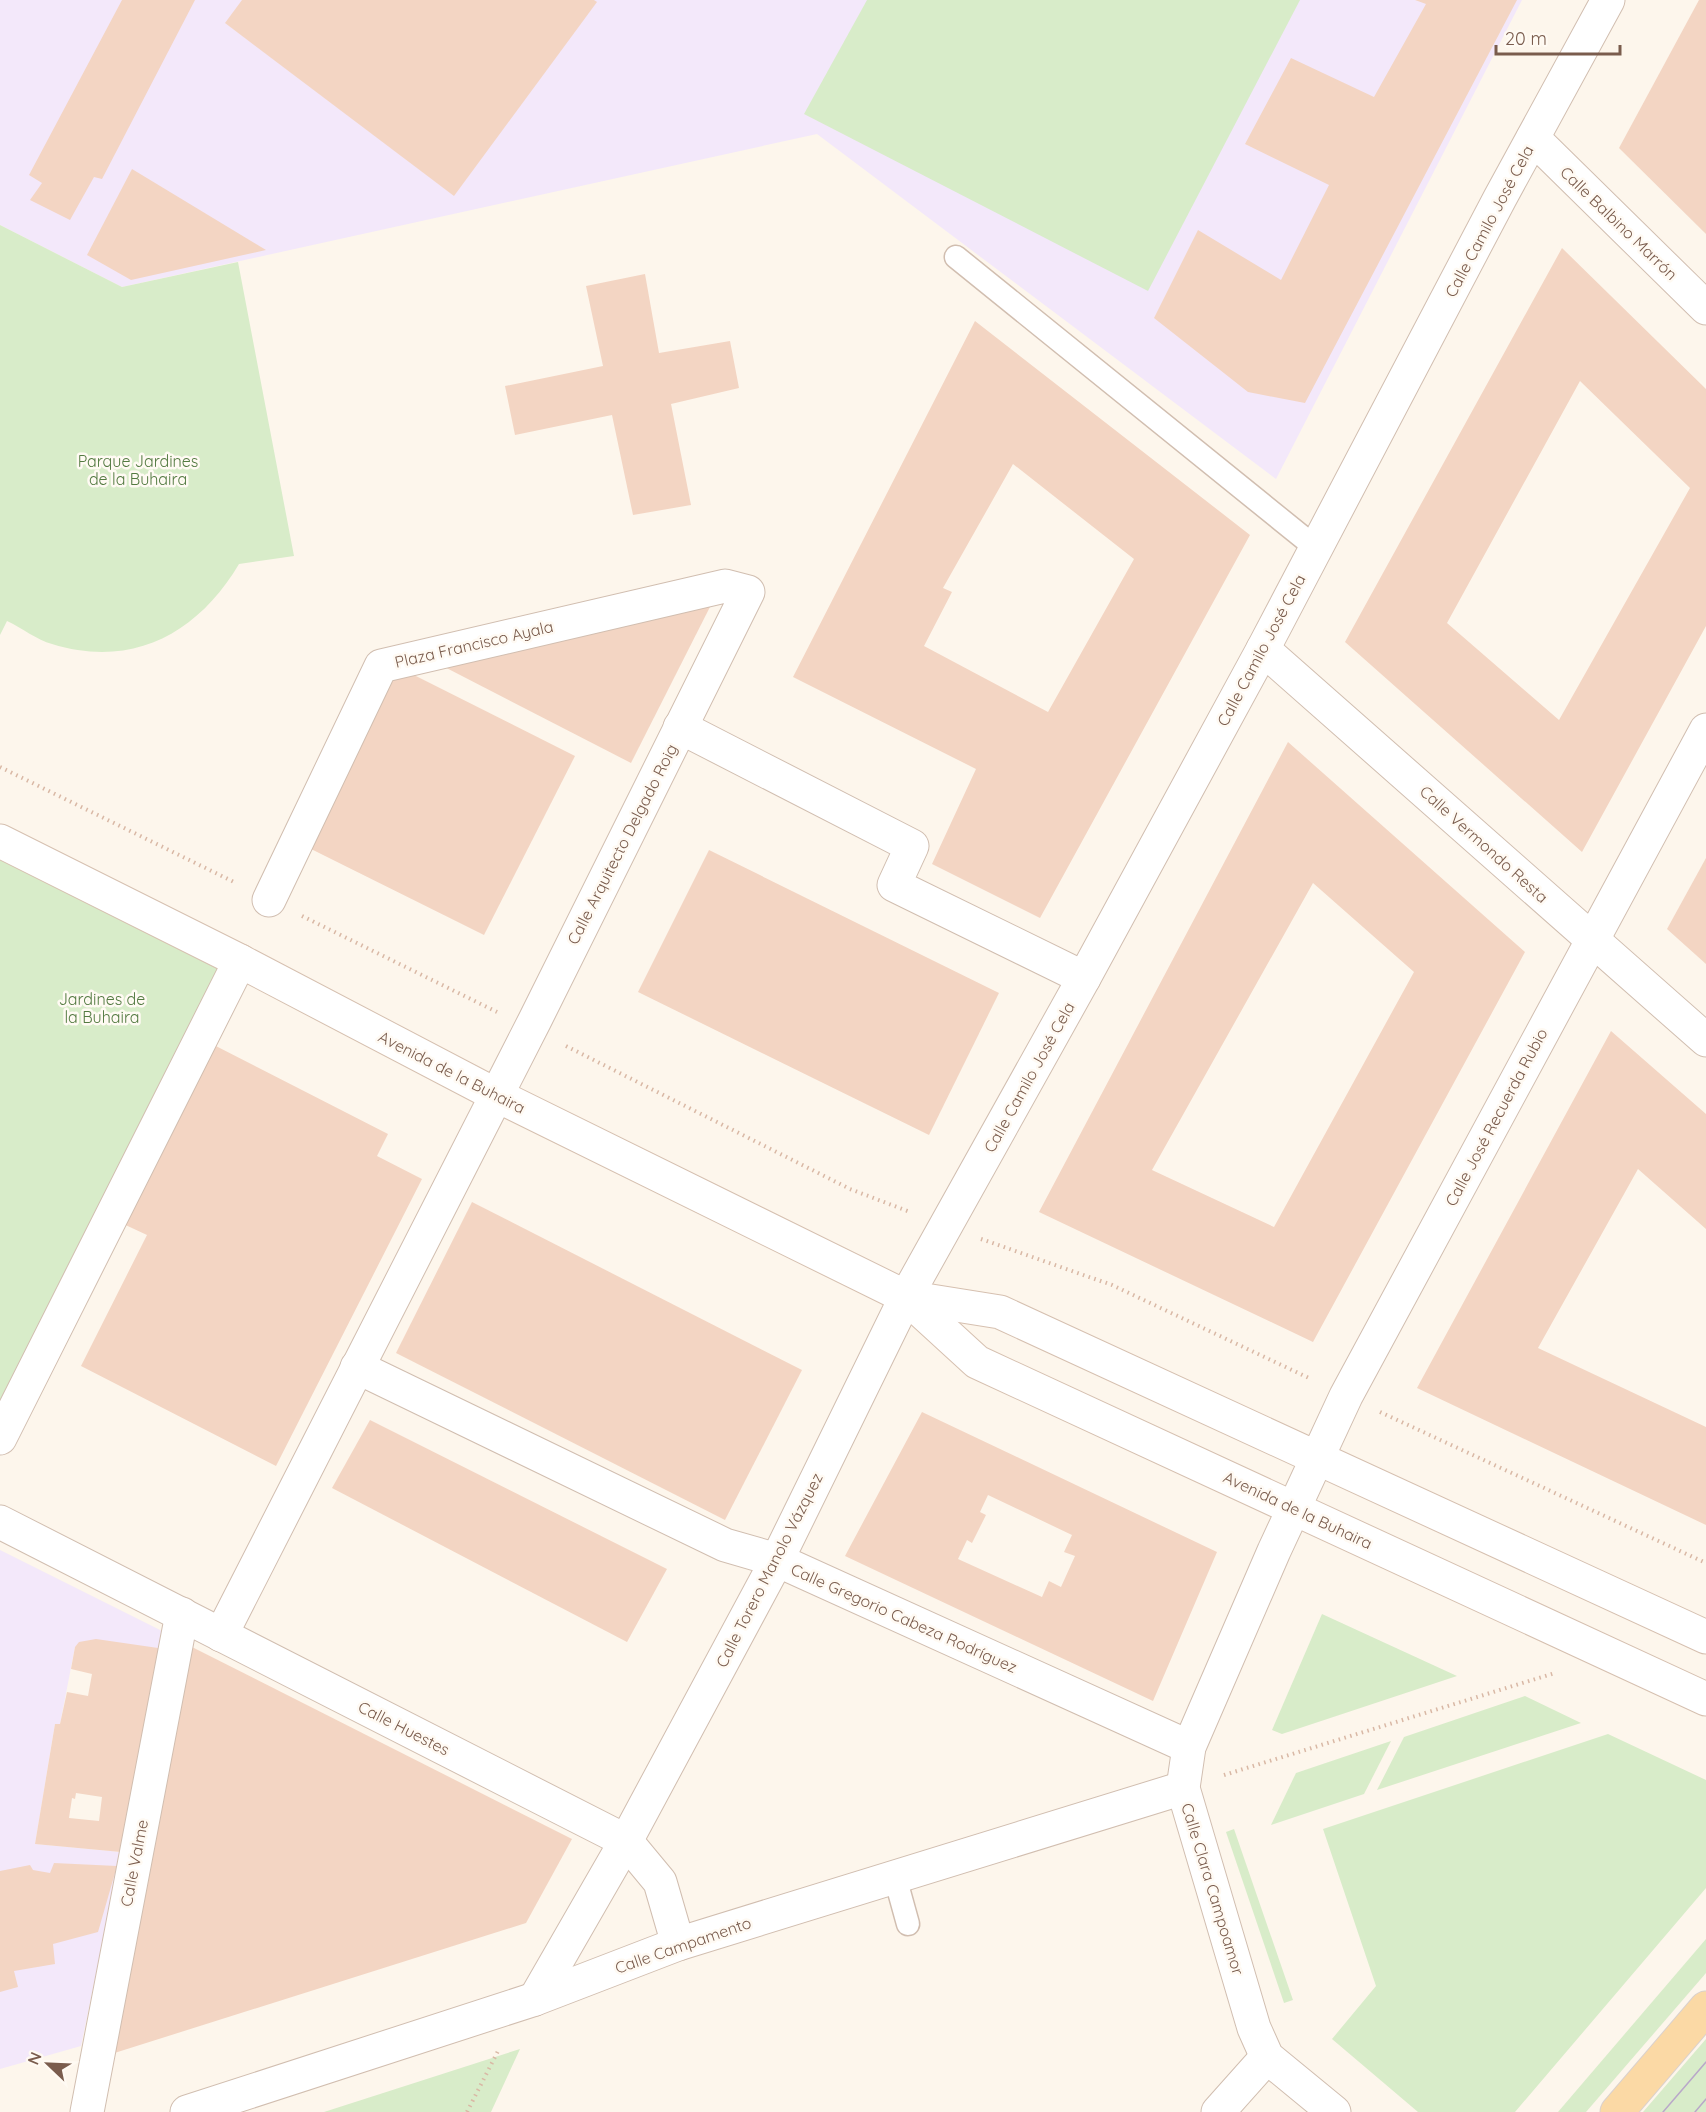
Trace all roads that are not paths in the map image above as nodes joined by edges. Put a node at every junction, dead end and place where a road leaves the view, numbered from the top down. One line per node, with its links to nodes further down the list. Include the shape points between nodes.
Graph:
1 (1608, 0): 2 (street, Calle Camilo José Cela)
2 (1533, 138): 4 (street, Calle Balbino Marrón); 5 (street, Calle Camilo José Cela)
3 (956, 257): 5 (lane)
4 (1706, 308)
5 (1316, 548): 7 (street, Calle Camilo José Cela)
6 (748, 592): 8 (street, Calle Arquitecto Delgado Roig); 11 (street, Plaza Francisco Ayala, via 725,586 381,666)
7 (1263, 649): 12 (street, Calle Vermondo Resta); 14 (street, Calle Camilo José Cela)
8 (680, 727): 14 (street, via 912,846 894,885); 16 (street, Calle Arquitecto Delgado Roig)
9 (1706, 730): 12 (street, Calle José Recuerda Rubio)
10 (0, 841): 13 (street, Avenida de la Buhaira)
11 (269, 900)
12 (1592, 939): 15 (street, Calle Vermondo Resta); 20 (street, Calle José Recuerda Rubio, via 1346,1395)
13 (240, 961): 16 (street, Avenida de la Buhaira); 19 (street)
14 (1084, 978): 17 (street, Calle Camilo José Cela)
15 (1706, 1040)
16 (496, 1095): 17 (street, Avenida de la Buhaira); 18 (street, Calle Arquitecto Delgado Roig)
17 (906, 1297): 20 (street, Avenida de la Buhaira, via 1000,1312); 21 (street, Avenida de la Buhaira, via 977,1362); 23 (street, Calle Torero Manolo Vázquez)
18 (357, 1366): 23 (street, Calle Gregorio Cabeza Rodríguez, via 725,1545); 25 (street, Calle Arquitecto Delgado Roig)
19 (0, 1438)
20 (1317, 1458): 21 (street, Calle José Recuerda Rubio); 26 (street, Avenida de la Buhaira)
21 (1294, 1508): 27 (street, Avenida de la Buhaira); 28 (street, Calle Clara Campoamor)
22 (0, 1521): 24 (street, Calle Huestes)
23 (777, 1560): 28 (street, Calle Gregorio Cabeza Rodríguez); 30 (street, Calle Torero Manolo Vázquez)
24 (182, 1614): 25 (street, Calle Huestes); 37 (street, Calle Valme)
25 (221, 1635): 30 (street, Calle Huestes)
26 (1706, 1637)
27 (1706, 1699)
28 (1190, 1747): 29 (street, Calle Clara Campoamor)
29 (1183, 1788): 31 (street, Calle Campamento); 36 (street, Calle Clara Campoamor, via 1254,2028)
30 (626, 1841): 33 (street, via 660,1882); 34 (street, Calle Torero Manolo Vázquez)
31 (895, 1877): 32 (lane); 33 (street, Calle Campamento)
32 (908, 1924)
33 (678, 1944): 34 (street, Calle Campamento)
34 (530, 2000): 38 (street, Calle Campamento)
35 (1706, 2008): 41 (main road)
36 (1267, 2057): 39 (street); 40 (street, Calle Clara Campoamor)
37 (87, 2112)
38 (187, 2112)
39 (1218, 2112)
40 (1334, 2112)
41 (1617, 2112)

